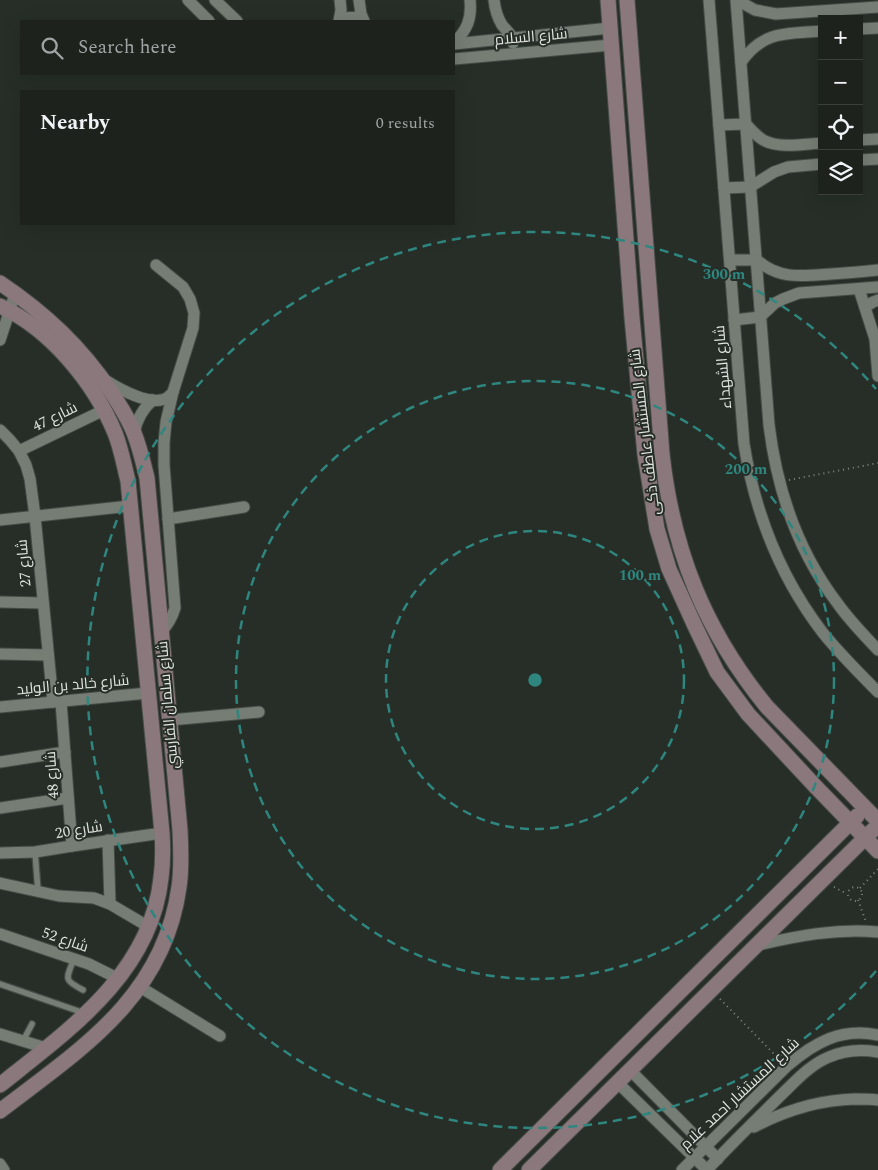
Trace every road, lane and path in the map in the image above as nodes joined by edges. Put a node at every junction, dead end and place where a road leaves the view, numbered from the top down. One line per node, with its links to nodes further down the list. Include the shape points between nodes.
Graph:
1 (188, 0): 16 (street)
2 (215, 0): 14 (street)
3 (227, 0): 14 (street)
4 (340, 0): 18 (street)
5 (359, 0): 15 (street)
6 (470, 0): 24 (street, via 468,23)
7 (494, 0): 23 (street, via 498,18)
8 (608, 0): 19 (street, شارع المستشار عاطف ذكى)
9 (626, 0): 39 (street, شارع المستشار عاطف ذكى)
10 (709, 0): 31 (street, شارع الشهداء)
11 (737, 0): 12 (street, via 755,10 776,14); 29 (street)
12 (836, 5): 13 (street)
13 (878, 7)
14 (228, 13): 17 (street)
15 (363, 19): 18 (street)
16 (208, 20)
17 (236, 20)
18 (340, 20)
19 (610, 28): 23 (street, شارع السلام); 26 (street, شارع المستشار عاطف ذكى)
20 (878, 28): 21 (street)
21 (863, 29)
22 (818, 31): 29 (street, via 773,36 758,44)
23 (513, 38): 25 (street, شارع السلام); 27 (street)
24 (455, 42)
25 (455, 43)
26 (612, 45): 27 (street, شارع السلام); 41 (street, شارع المستشار عاطف ذكى)
27 (514, 53): 28 (street, شارع السلام)
28 (455, 59)
29 (741, 62): 30 (street)
30 (746, 124): 31 (street); 34 (street, via 759,137 773,143); 38 (street)
31 (719, 125): 40 (street, شارع الشهداء)
32 (878, 139): 33 (street)
33 (863, 140)
34 (818, 143)
35 (878, 159): 36 (street)
36 (863, 160)
37 (818, 164): 38 (street, via 781,169)
38 (750, 187): 40 (street); 43 (street)
39 (641, 188): 41 (street); 85 (street, شارع المستشار عاطف ذكى, via 663,462 679,545 704,610 739,670 767,707)
40 (724, 188): 42 (street, شارع الشهداء)
41 (622, 189): 86 (street, شارع المستشار عاطف ذكى, via 645,455 657,529 668,569 717,672 748,714)
42 (730, 260): 43 (street); 54 (street, شارع الشهداء)
43 (757, 260): 45 (street, via 777,272 800,276); 53 (street)
44 (156, 265): 58 (street, via 183,287 194,314 193,328)
45 (878, 270)
46 (0, 284): 49 (street, شارع سلمان الفارسي)
47 (878, 287): 48 (street)
48 (859, 289): 51 (street); 53 (street, via 791,295 775,303)
49 (15, 294): 52 (street); 57 (street, شارع سلمان الفارسي, via 64,333)
50 (878, 300): 51 (street)
51 (865, 307): 56 (street, via 875,339)
52 (5, 308): 55 (street); 60 (street, شارع سلمان الفارسي, via 54,344 89,386)
53 (760, 317): 54 (street); 65 (street, via 770,432)
54 (734, 320): 77 (street, شارع الشهداء, via 746,453 768,535 792,586 812,618)
55 (0, 340)
56 (878, 376)
57 (102, 378): 59 (street, via 134,396); 62 (street, شارع سلمان الفارسي)
58 (173, 392): 59 (street, via 168,398); 69 (street, via 164,443)
59 (152, 400): 62 (street, via 138,418)
60 (104, 410): 63 (street, شارع 47); 66 (street, شارع سلمان الفارسي, via 123,456)
61 (0, 430): 63 (street, شارع 27)
62 (134, 433): 73 (street, شارع سلمان الفارسي, via 147,478)
63 (19, 451): 68 (street, شارع 27, via 30,479)
64 (878, 463): 65 (path)
65 (779, 482): 74 (street, via 793,525 813,567 838,605)
66 (130, 506): 68 (street); 78 (street, شارع سلمان الفارسي)
67 (244, 507): 69 (street)
68 (35, 516): 70 (street); 72 (street, شارع 27)
69 (168, 518): 73 (street, via 175,608 168,625)
70 (0, 520)
71 (0, 602): 72 (street)
72 (43, 603): 76 (street, شارع 27)
73 (161, 632): 82 (street, شارع سلمان الفارسي)
74 (878, 650)
75 (0, 654): 76 (street)
76 (48, 655): 79 (street, شارع 27)
77 (878, 692)
78 (148, 693): 79 (street, شارع خالد بن الوليد); 93 (street, شارع سلمان الفارسي)
79 (57, 702): 80 (street, شارع خالد بن الوليد); 83 (street, شارع 48)
80 (0, 707)
81 (259, 712): 82 (street)
82 (170, 720): 116 (street, شارع سلمان الفارسي, via 180,830 179,887 165,942)
83 (65, 752): 84 (street); 87 (street, شارع 48)
84 (0, 762)
85 (830, 772): 86 (street); 89 (street, شارع المستشار عاطف ذكى)
86 (815, 786): 91 (street, شارع المستشار عاطف ذكى)
87 (68, 798): 88 (street); 96 (street, شارع 48)
88 (0, 808)
89 (865, 808): 90 (street, شارع المستشار عاطف ذكى); 91 (street)
90 (878, 821)
91 (850, 822): 94 (street, شارع المستشار عاطف ذكى); 100 (street)
92 (878, 826): 94 (street)
93 (162, 833): 95 (street, شارع 20); 109 (street, شارع سلمان الفارسي, via 161,880)
94 (865, 838): 97 (street, شارع المستشار عاطف ذكى); 102 (street)
95 (108, 840): 96 (street, شارع 20); 108 (street)
96 (72, 846): 98 (street, شارع 20)
97 (878, 850)
98 (35, 852): 99 (street, شارع 20); 105 (lane)
99 (0, 853)
100 (816, 857): 102 (street); 144 (street)
101 (878, 869): 104 (path)
102 (826, 876): 106 (path); 112 (street)
103 (0, 883): 105 (street)
104 (860, 888): 106 (path, via 850,888); 107 (path, via 862,895)
105 (38, 891): 108 (street, via 94,898)
106 (847, 894): 107 (path, via 850,900)
107 (858, 900): 110 (path)
108 (110, 904): 109 (street)
109 (149, 927): 114 (street, شارع سلمان الفارسي)
110 (874, 932): 112 (street, via 795,936)
111 (0, 934): 113 (street, شارع 52)
112 (758, 945): 118 (street)
113 (74, 958): 114 (street, شارع 52); 117 (lane, via 68,979)
114 (119, 980): 119 (street, شارع سلمان الفارسي)
115 (0, 984): 119 (lane)
116 (140, 987): 122 (street, شارع سلمان الفارسي); 125 (street)
117 (83, 990)
118 (712, 990): 132 (path); 133 (street)
119 (84, 1015): 121 (street, شارع سلمان الفارسي); 122 (street, via 89,1027)
120 (32, 1024): 127 (lane)
121 (65, 1033): 128 (street, شارع سلمان الفارسي); 129 (street)
122 (100, 1033): 129 (street, شارع سلمان الفارسي)
123 (0, 1034): 127 (street)
124 (840, 1035): 126 (street, شارع المستشار احمد علام, via 868,1033); 130 (street); 132 (street, شارع المستشار احمد علام, via 820,1042)
125 (220, 1036)
126 (878, 1036)
127 (23, 1041): 128 (street)
128 (46, 1048): 135 (street, شارع سلمان الفارسي)
129 (81, 1049): 137 (street, شارع سلمان الفارسي)
130 (842, 1052): 131 (street, شارع المستشار احمد علام); 138 (street, شارع المستشار احمد علام, via 812,1066)
131 (878, 1052)
132 (787, 1066): 139 (street, شارع المستشار احمد علام)
133 (630, 1070): 134 (street); 139 (street)
134 (617, 1082): 140 (street); 145 (street)
135 (0, 1085)
136 (878, 1100): 138 (street, via 838,1100 804,1106 772,1117)
137 (0, 1111)
138 (742, 1134): 141 (street, شارع المستشار احمد علام)
139 (705, 1146): 140 (street, شارع المستشار احمد علام); 141 (street)
140 (694, 1157): 146 (street, شارع المستشار احمد علام); 147 (street)
141 (718, 1158): 147 (street, شارع المستشار احمد علام)
142 (0, 1164): 143 (street)
143 (4, 1170)
144 (500, 1170)
145 (529, 1170)
146 (682, 1170)
147 (707, 1170)

